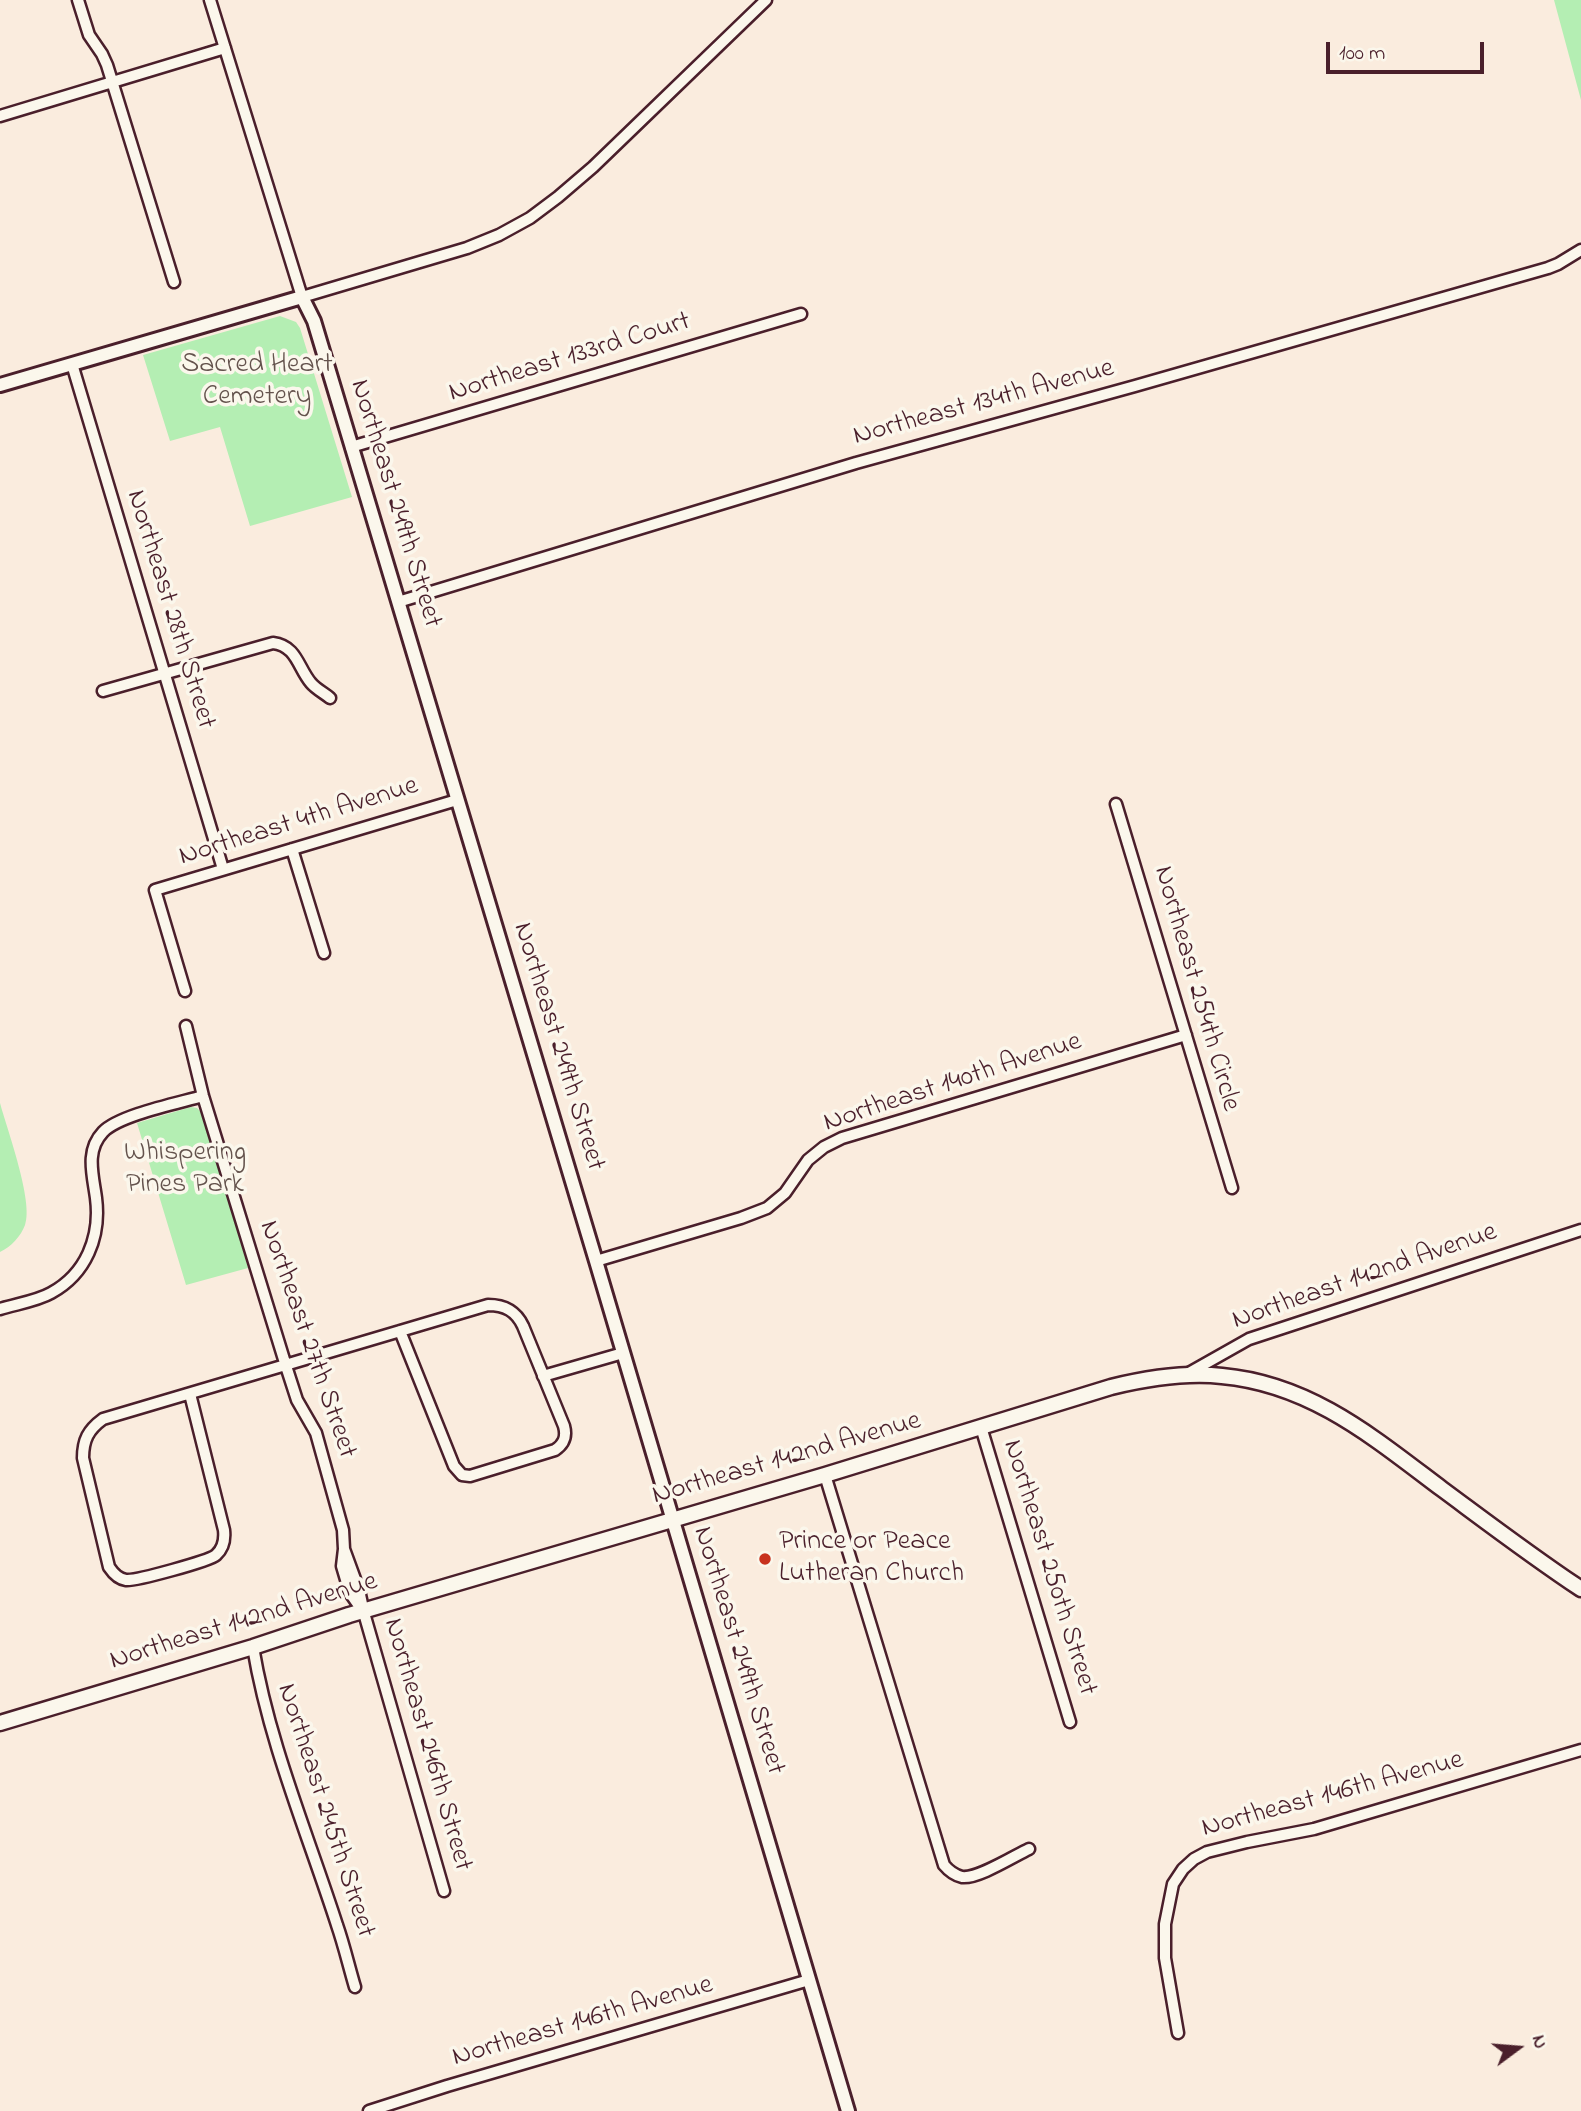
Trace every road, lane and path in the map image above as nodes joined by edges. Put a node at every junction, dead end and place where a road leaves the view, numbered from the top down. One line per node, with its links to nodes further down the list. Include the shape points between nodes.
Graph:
1 (78, 0): 5 (street)
2 (210, 0): 4 (street, Northeast 249th Street)
3 (766, 0): 9 (street, via 593,167 530,218 467,248)
4 (225, 48): 5 (street); 9 (street, Northeast 249th Street)
5 (112, 82): 6 (street); 8 (street)
6 (0, 117)
7 (1581, 250): 14 (street, Northeast 134th Avenue, via 1548,268 856,463)
8 (174, 282)
9 (302, 297): 11 (street); 13 (street, Northeast 249th Street, via 314,321)
10 (801, 314): 13 (street, Northeast 133rd Court)
11 (72, 364): 12 (street); 15 (street, Northeast 28th Street)
12 (0, 385)
13 (351, 447): 14 (street, Northeast 249th Street)
14 (398, 602): 18 (street, Northeast 249th Street)
15 (164, 673): 16 (street); 17 (street, via 279,643 292,651 311,683); 21 (street, Northeast 28th Street)
16 (103, 691)
17 (330, 698)
18 (457, 800): 20 (street, Northeast 4th Avenue); 29 (street, Northeast 249th Street)
19 (1116, 804): 25 (street, Northeast 254th Circle)
20 (292, 849): 21 (street, Northeast 4th Avenue); 22 (street)
21 (223, 869): 23 (street, Northeast 4th Avenue, via 155,890)
22 (324, 953)
23 (185, 991)
24 (186, 1026): 26 (street, Northeast 27th Street)
25 (1186, 1034): 27 (street, Northeast 254th Circle); 29 (street, Northeast 140th Avenue, via 842,1138 808,1160 785,1193 767,1208)
26 (204, 1096): 30 (street, via 127,1118 103,1132 91,1157 97,1228 89,1255 73,1278 50,1294); 33 (street, Northeast 27th Street)
27 (1232, 1188)
28 (1581, 1230): 34 (street, Northeast 142nd Avenue, via 1249,1339)
29 (596, 1261): 32 (street, Northeast 249th Street)
30 (0, 1309)
31 (400, 1331): 33 (street); 35 (street, via 488,1305 506,1307 520,1318); 35 (street, via 461,1475 560,1447 564,1426)
32 (623, 1353): 35 (street); 39 (street, Northeast 249th Street)
33 (286, 1366): 36 (street); 41 (street, Northeast 27th Street, via 296,1400 316,1433)
34 (1186, 1374): 37 (main road, Northeast 142nd Avenue, via 1111,1387); 40 (main road, via 1250,1380 1288,1391 1348,1420)
35 (544, 1376)
36 (190, 1394): 36 (street, via 103,1419 86,1435 83,1458 109,1567 119,1577 133,1579 209,1559 224,1544)
37 (981, 1427): 38 (main road, Northeast 142nd Avenue); 43 (street, Northeast 250th Street)
38 (825, 1475): 39 (main road, Northeast 142nd Avenue); 46 (street, via 944,1865 964,1877)
39 (672, 1519): 41 (main road, Northeast 142nd Avenue); 48 (street, Northeast 249th Street)
40 (1580, 1587)
41 (364, 1612): 42 (main road, Northeast 142nd Avenue); 47 (street, Northeast 246th Street)
42 (253, 1647): 44 (main road, Northeast 142nd Avenue); 49 (street, Northeast 245th Street, via 284,1773)
43 (1070, 1722)
44 (0, 1723)
45 (1581, 1749): 50 (street, Northeast 146th Avenue, via 1314,1829 1234,1845 1194,1859 1173,1884 1165,1924 1165,1958)
46 (1030, 1849)
47 (444, 1891)
48 (809, 1980): 51 (street, Northeast 146th Avenue); 52 (street, Northeast 249th Street)
49 (355, 1987)
50 (1178, 2033)
51 (369, 2111)
52 (848, 2111)

